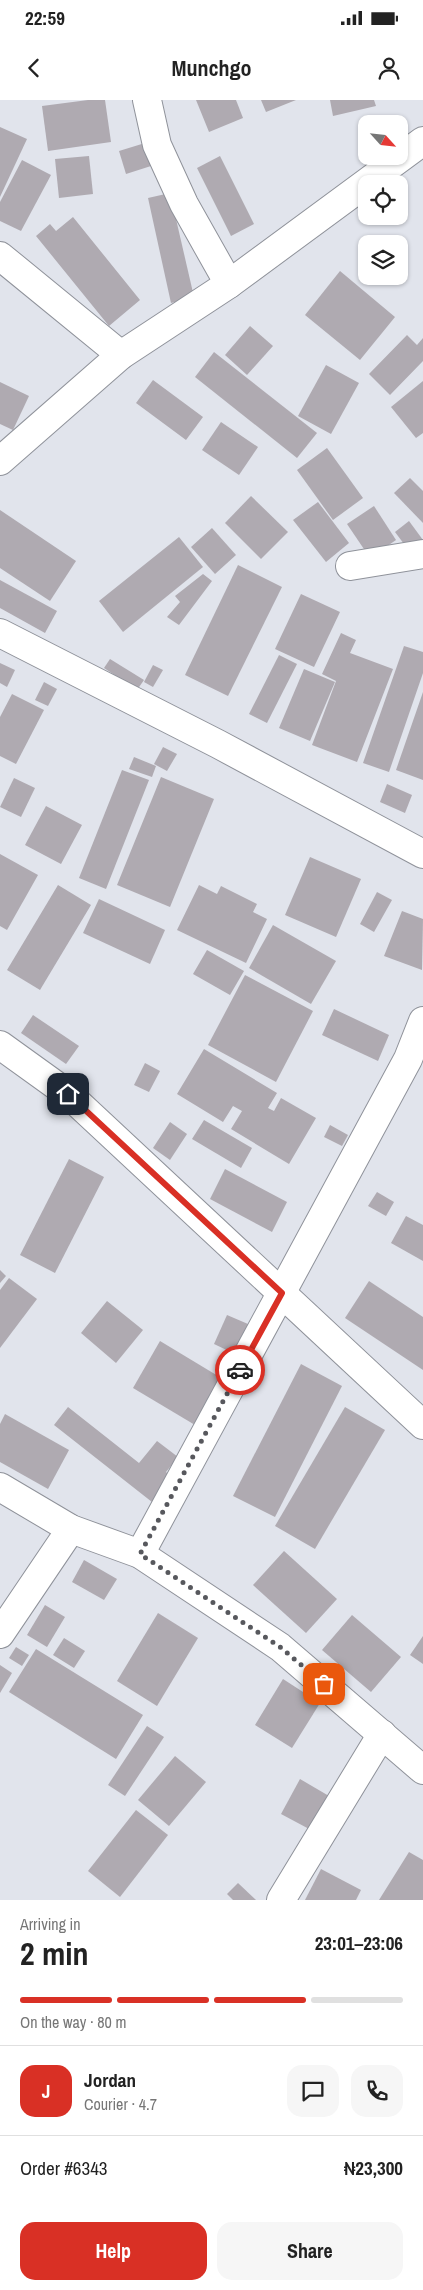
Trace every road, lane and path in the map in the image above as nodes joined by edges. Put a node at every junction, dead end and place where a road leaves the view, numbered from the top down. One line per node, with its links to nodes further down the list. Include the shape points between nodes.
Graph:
1 (147, 100): 4 (street, via 161,153 184,204)
2 (423, 142): 4 (street)
3 (0, 256): 5 (street)
4 (229, 284): 5 (street)
5 (120, 355): 6 (street)
6 (0, 461)
7 (423, 554): 8 (street)
8 (350, 566)
9 (0, 633): 10 (street, via 218,744)
10 (423, 854)
11 (423, 1021): 13 (street, via 408,1059)
12 (0, 1045): 13 (street, via 68,1094)
13 (282, 1293): 14 (street); 17 (street)
14 (423, 1425)
15 (0, 1487): 16 (street)
16 (71, 1529): 17 (street); 18 (street)
17 (140, 1554): 19 (street, via 280,1647)
18 (0, 1634)
19 (382, 1734): 20 (street); 21 (street)
20 (423, 1770)
21 (281, 1900)

